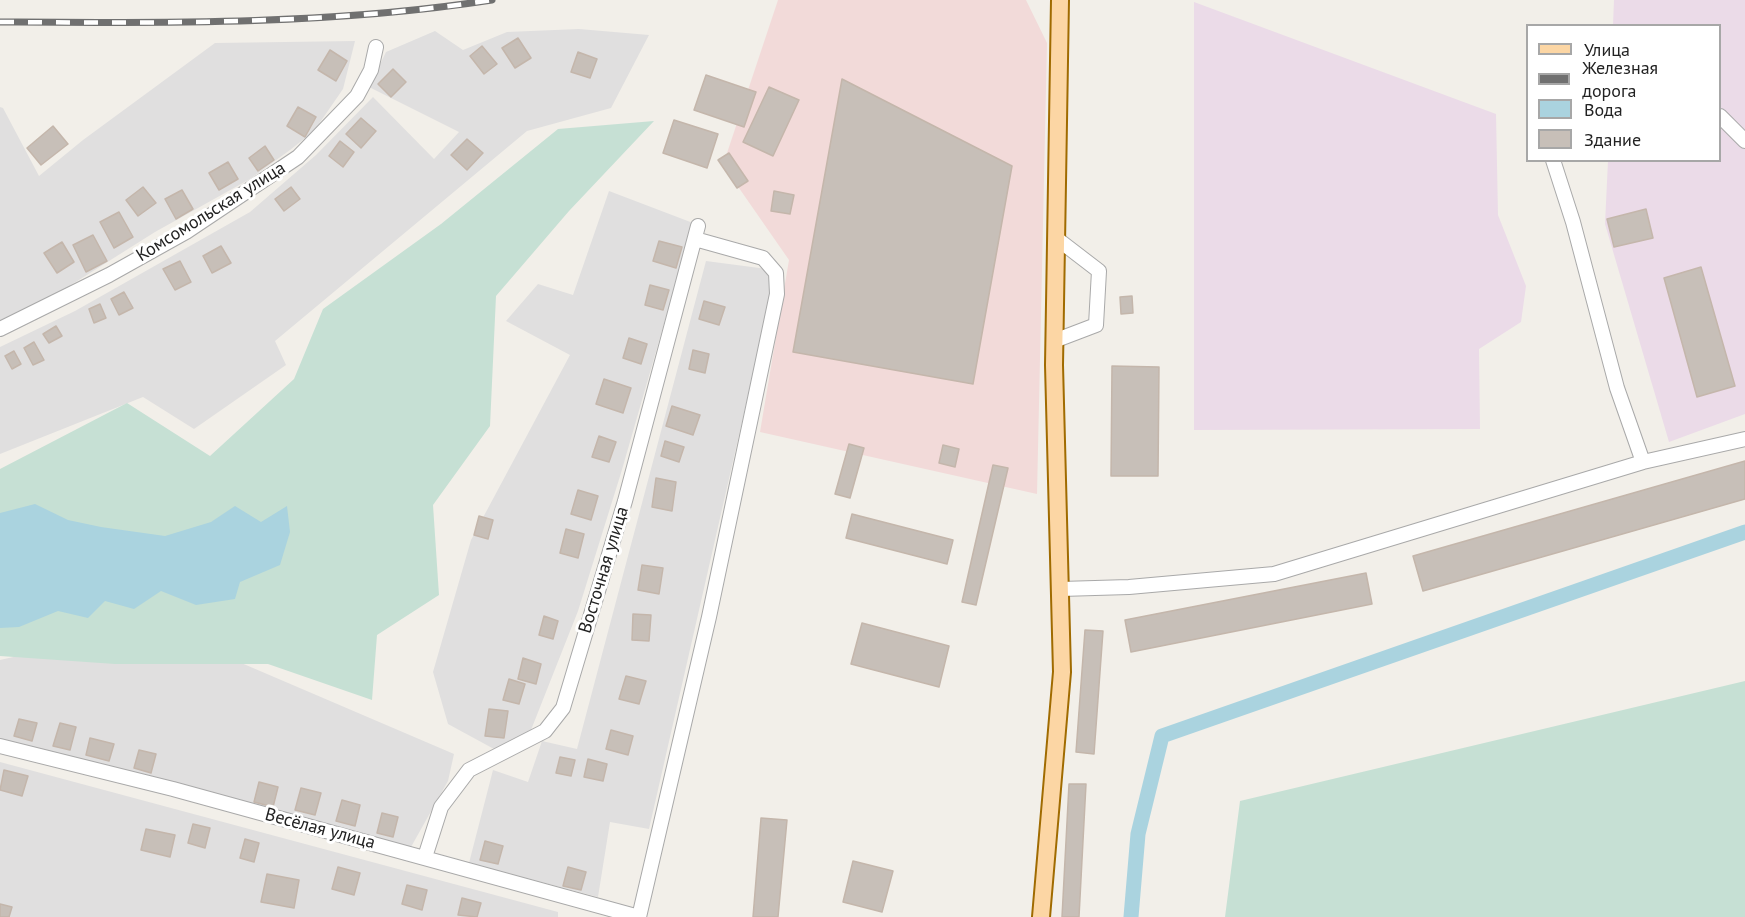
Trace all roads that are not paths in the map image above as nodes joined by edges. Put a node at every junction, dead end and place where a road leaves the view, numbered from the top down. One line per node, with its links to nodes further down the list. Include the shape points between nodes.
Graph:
1 (1060, 0): 6 (main road)
2 (376, 47): 7 (street, Комсомольская улица, via 371,70 357,96 298,157 186,232)
3 (1721, 118): 4 (street)
4 (1745, 141)
5 (1554, 162): 10 (street, via 1617,388)
6 (1056, 238): 8 (main road); 8 (street, via 1099,271 1096,325)
7 (0, 329)
8 (1054, 341): 11 (main road)
9 (1745, 439): 10 (street)
10 (1643, 462): 11 (street, via 1274,574)
11 (1061, 589): 15 (main road, via 1062,672)
12 (0, 746): 13 (street, Весёлая улица)
13 (425, 857): 14 (street, Весёлая улица); 14 (street, Восточная улица, via 441,807 469,770 544,731 562,708 625,501 697,233 763,258 776,273 777,294 709,617)
14 (639, 917)
15 (1041, 917)

